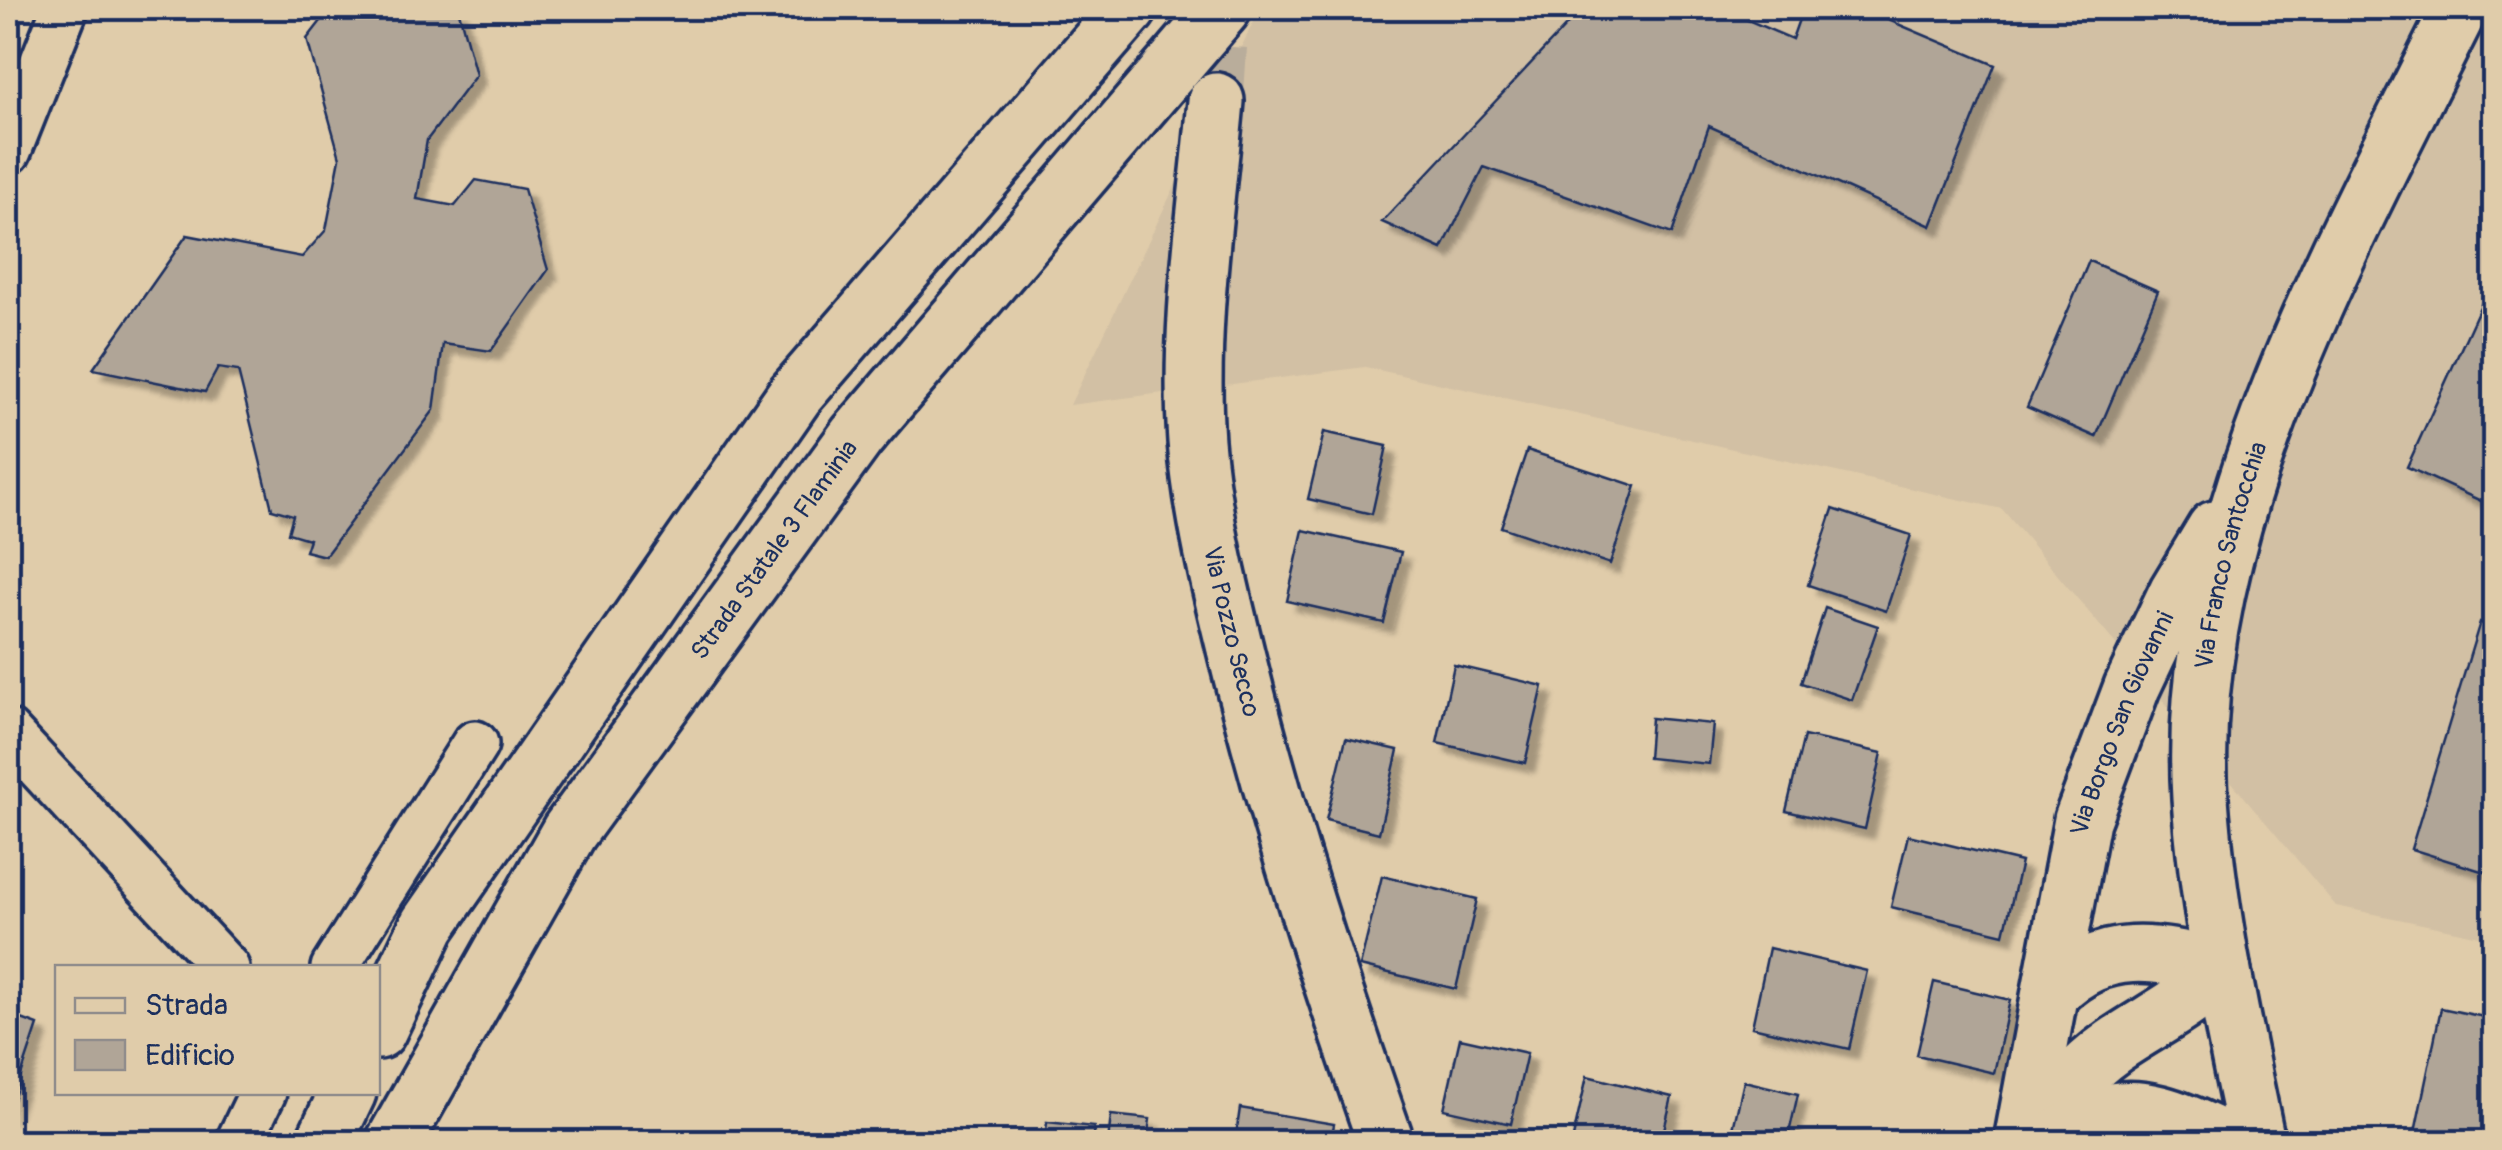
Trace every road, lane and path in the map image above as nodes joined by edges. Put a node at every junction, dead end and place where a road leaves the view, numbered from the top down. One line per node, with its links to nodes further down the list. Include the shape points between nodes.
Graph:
1 (65, 8): 6 (street)
2 (1130, 8): 14 (main road, via 795,394 428,926)
3 (1223, 8): 19 (main road, Strada Statale 3 Flaminia, via 834,468 569,832)
4 (2460, 8): 7 (main road, Via Franco Santocchia, via 2335,262)
5 (1216, 101): 20 (main road, Via Pozzo Secco, via 1195,385 1208,526 1262,760)
6 (8, 151)
7 (2248, 475): 12 (main road, Via Franco Santocchia, via 2217,582 2204,680 2200,795); 13 (main road, Via Borgo San Giovanni, via 2177,592 2132,687 2082,820)
8 (8, 733): 10 (street)
9 (476, 744): 11 (street)
10 (223, 965)
11 (336, 965)
12 (2222, 968): 13 (main road, via 2133,953 2097,959); 21 (main road, Via Borgo San Giovanni, via 2060,1093); 24 (main road, Via Franco Santocchia)
13 (2051, 992): 21 (main road, Via Borgo San Giovanni)
14 (380, 1027)
15 (261, 1095): 17 (street)
16 (347, 1095): 18 (main road)
17 (240, 1142)
18 (324, 1142)
19 (394, 1142)
20 (1386, 1142)
21 (2025, 1142)
22 (2049, 1142): 23 (main road, via 2099,1114 2124,1110 2162,1113)
23 (2229, 1142)
24 (2257, 1142)

